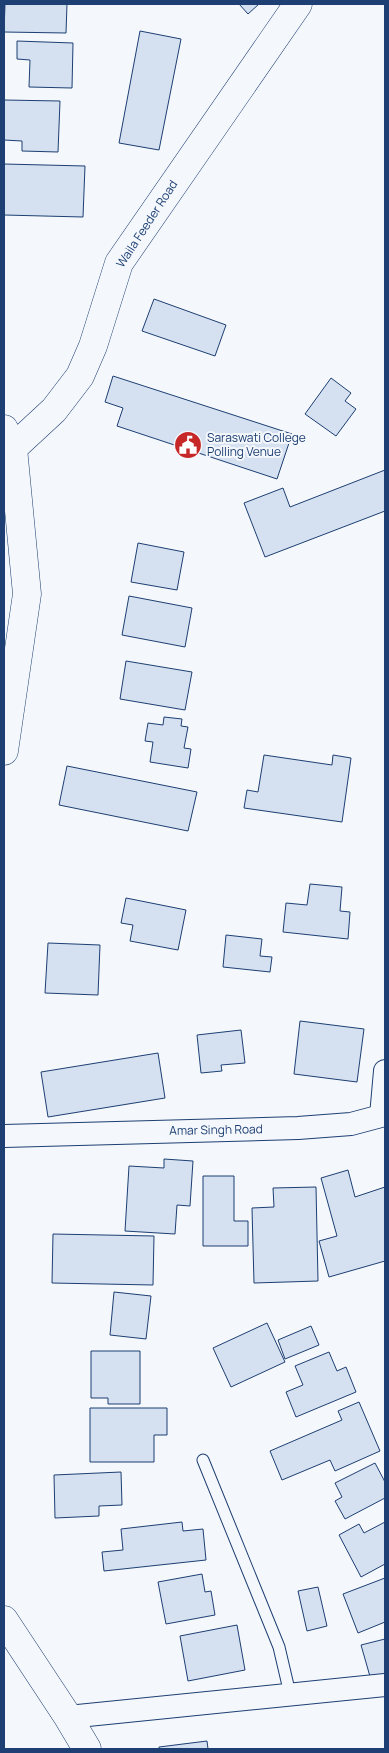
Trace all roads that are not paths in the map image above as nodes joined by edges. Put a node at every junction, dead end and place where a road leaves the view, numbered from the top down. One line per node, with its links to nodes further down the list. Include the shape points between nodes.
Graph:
1 (298, 4): 2 (street, Waila Feeder Road, via 118,264 93,346 80,376 54,410)
2 (8, 439): 3 (street, via 27,594)
3 (4, 751)
4 (385, 1071): 5 (street, Amar Singh Road)
5 (383, 1117): 6 (street, Amar Singh Road, via 350,1124 298,1128)
6 (4, 1136)
7 (203, 1460): 10 (lane, via 279,1647)
8 (4, 1620): 11 (street)
9 (385, 1685): 10 (street)
10 (290, 1694): 11 (street)
11 (68, 1717): 12 (street)
12 (87, 1749)

